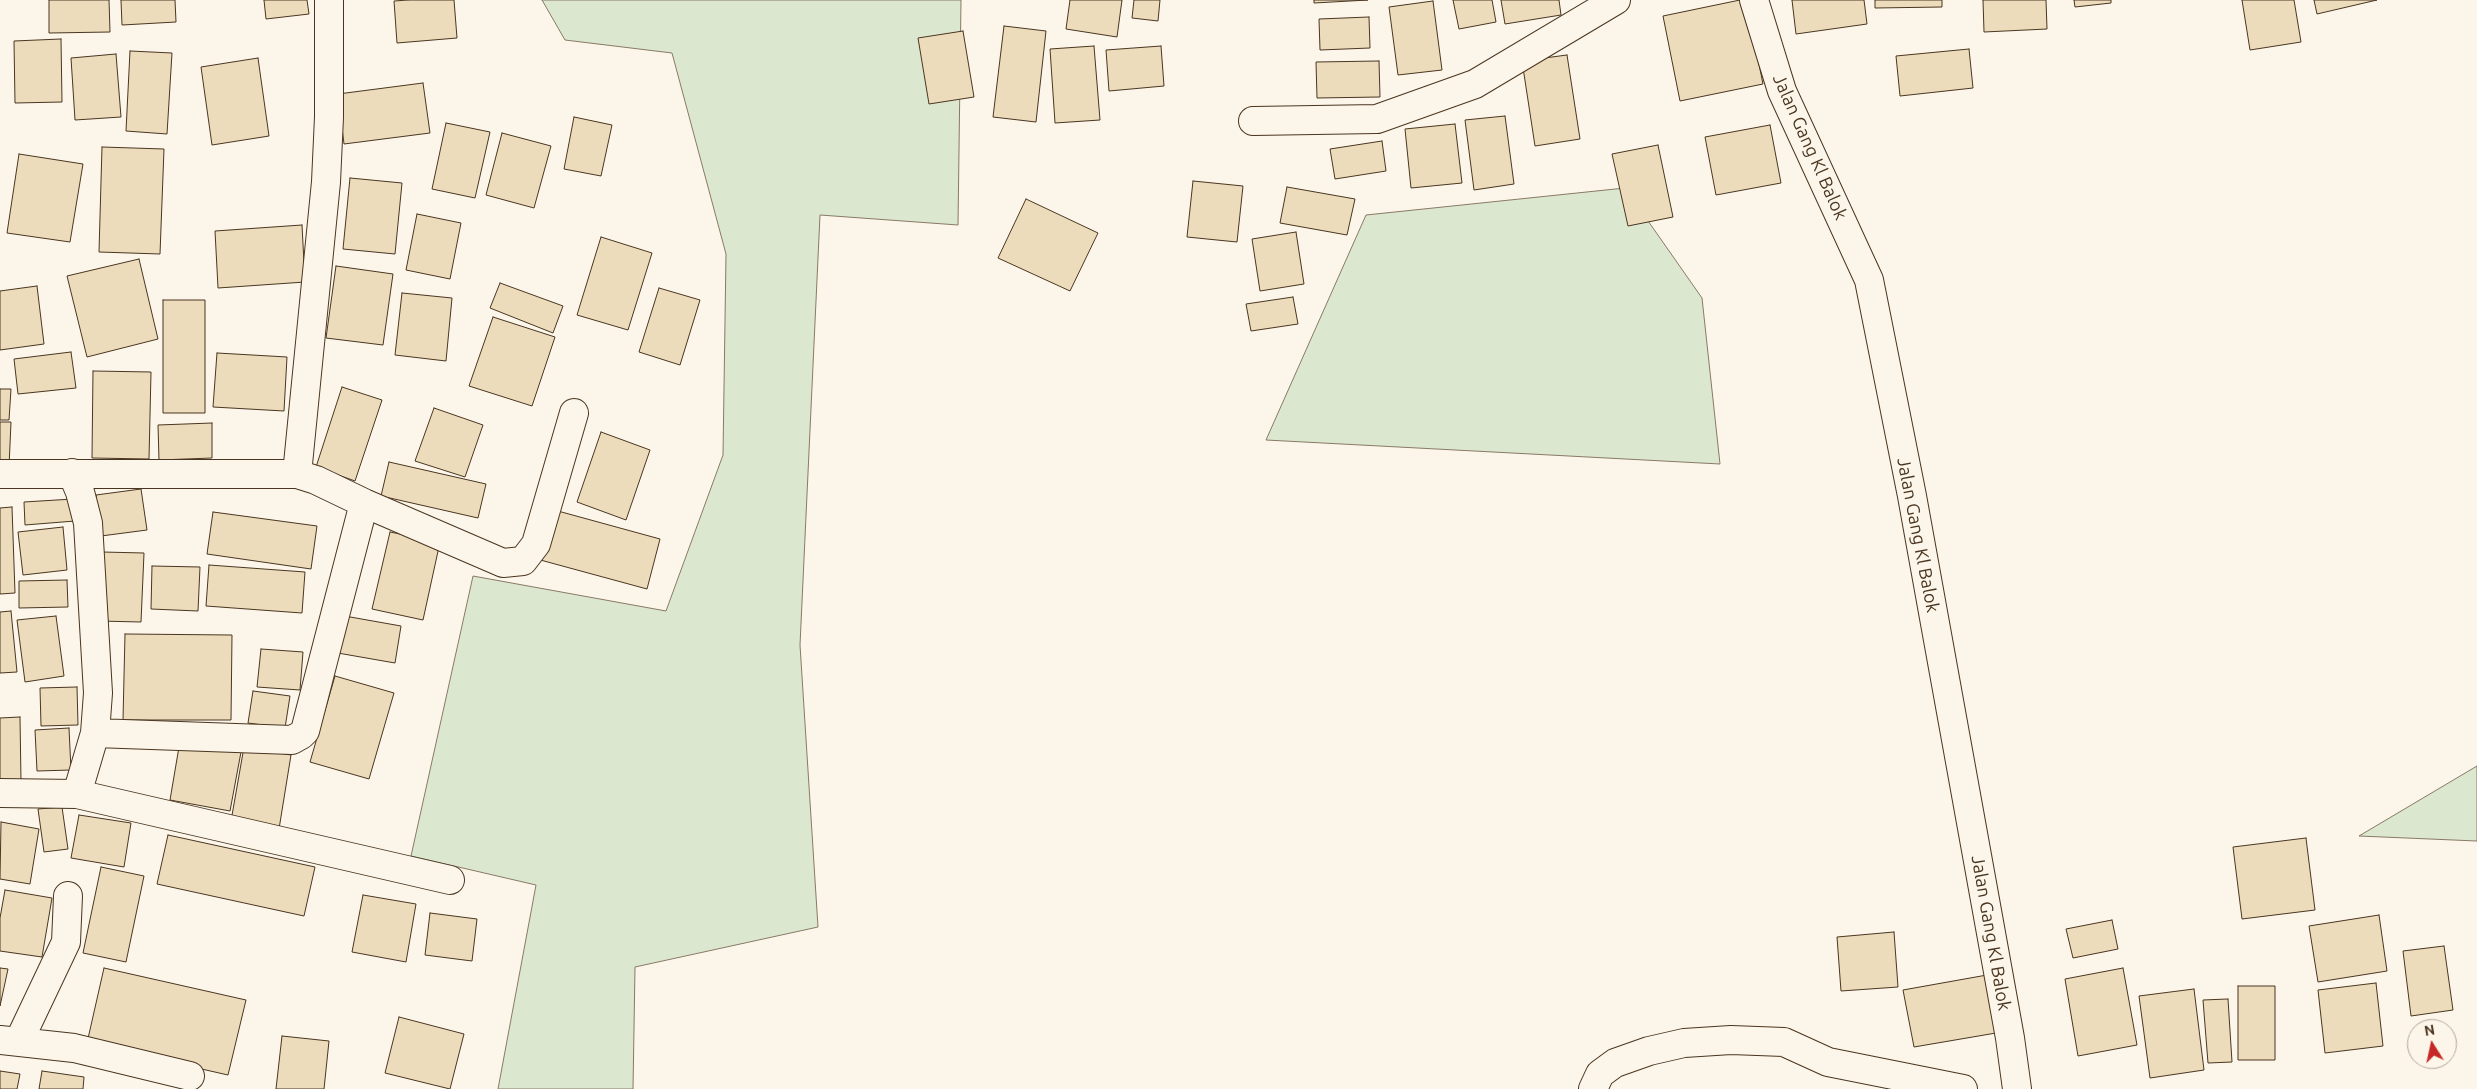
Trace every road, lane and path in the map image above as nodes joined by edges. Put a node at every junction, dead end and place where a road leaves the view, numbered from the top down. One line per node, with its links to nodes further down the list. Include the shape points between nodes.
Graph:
1 (329, 0): 8 (street, via 330,116 326,182)
2 (1616, 0): 4 (street, via 1475,84 1377,119)
3 (1754, 0): 19 (street, Jalan Gang Kl Balok, via 1782,91 1869,280 1912,496)
4 (1253, 121)
5 (574, 413): 9 (street, via 536,544 523,561 503,563)
6 (72, 473): 7 (street); 8 (street); 10 (street, via 88,523 98,693)
7 (0, 474)
8 (296, 474): 9 (street)
9 (364, 503): 10 (street, via 305,730 301,735 292,740)
10 (95, 733): 12 (street)
11 (0, 794): 12 (street)
12 (77, 794): 13 (street)
13 (450, 880)
14 (68, 896): 15 (street, via 66,942)
15 (10, 1041): 16 (street, via 74,1048)
16 (190, 1076)
17 (1593, 1089): 18 (street, via 1600,1074 1615,1063 1684,1043 1731,1040 1784,1042 1828,1062)
18 (1963, 1089)
19 (2017, 1089)

